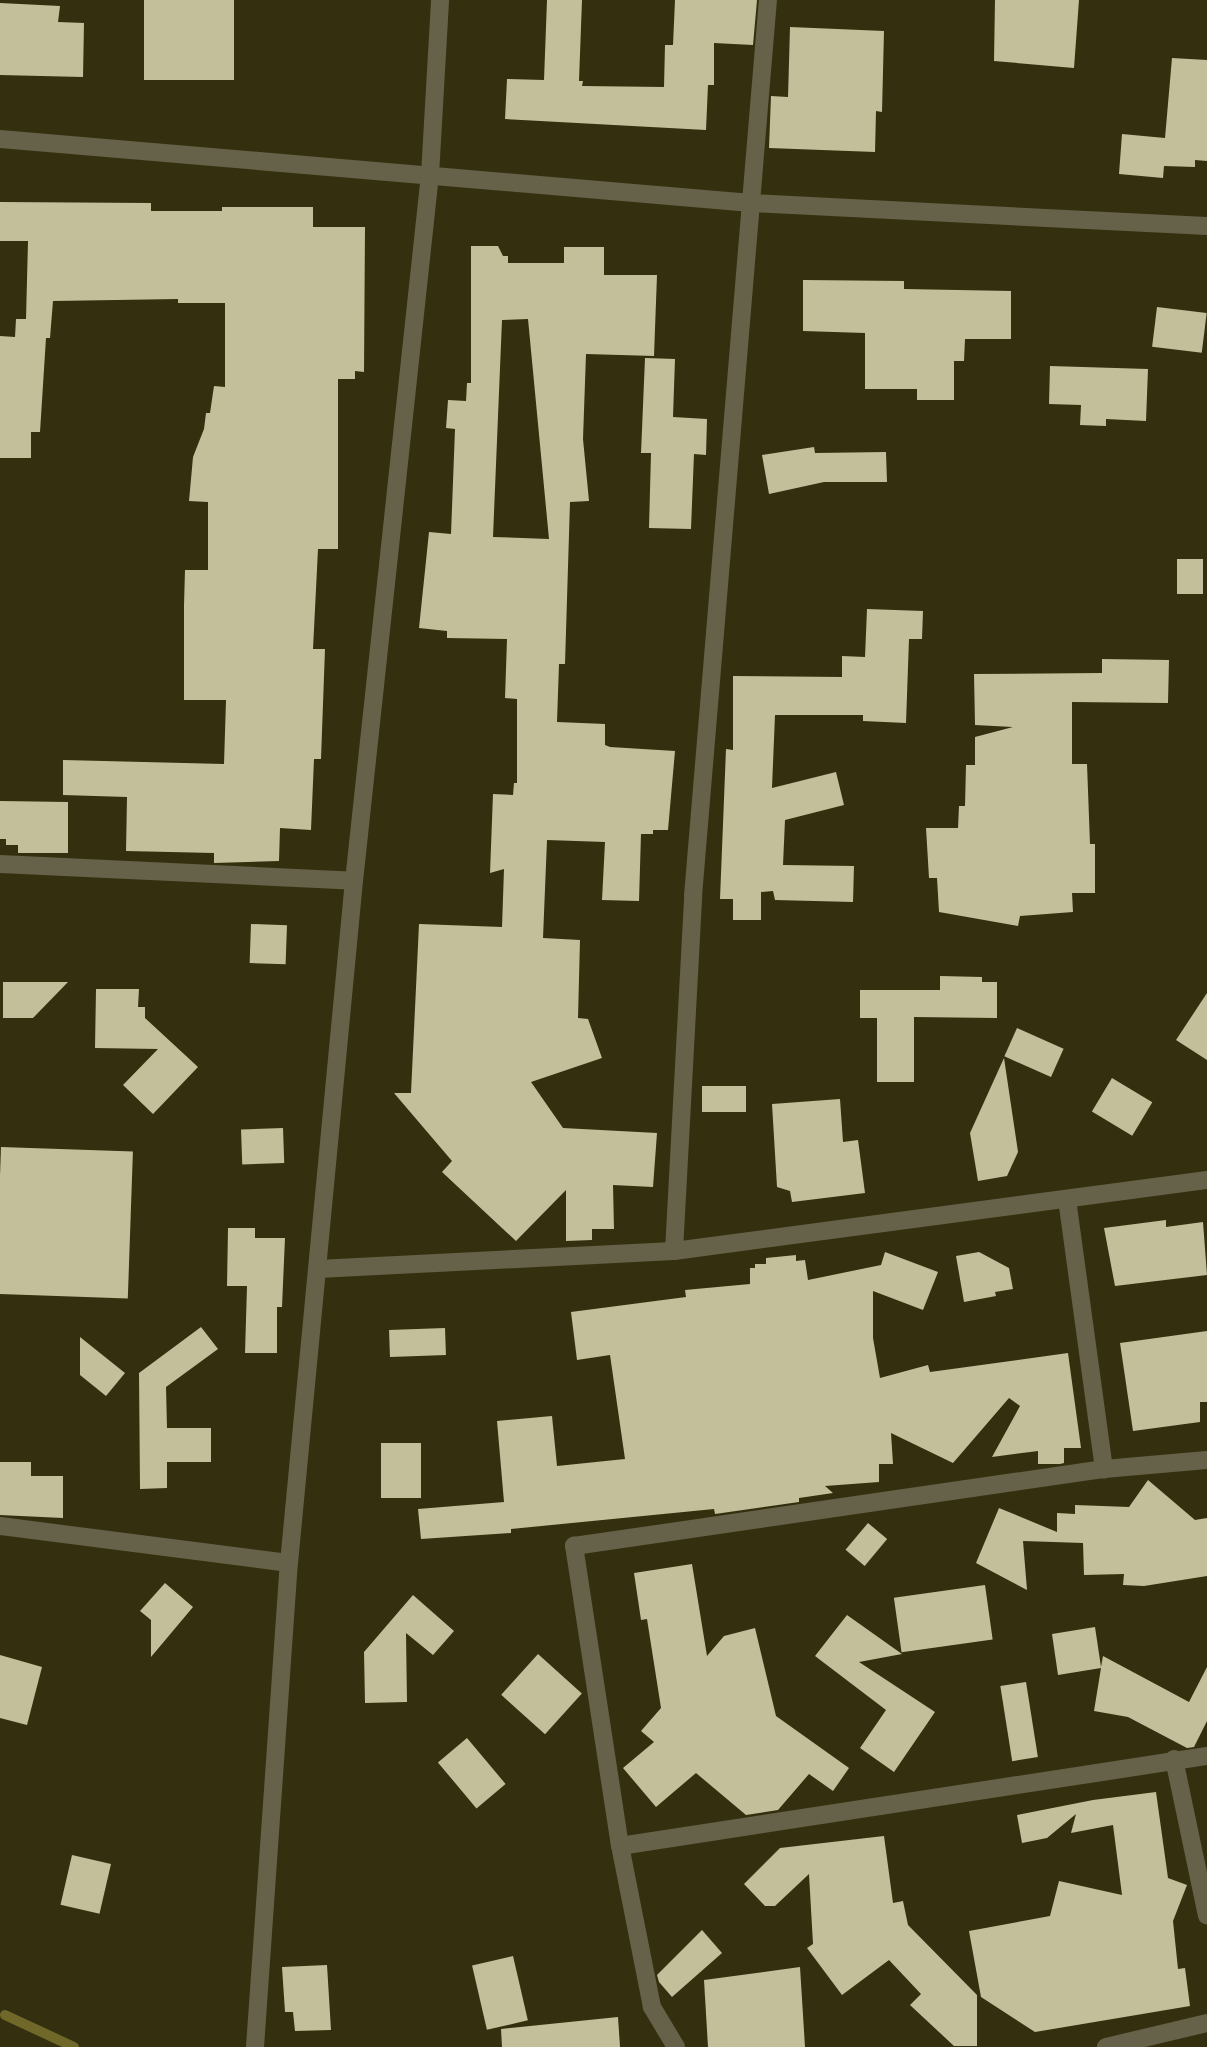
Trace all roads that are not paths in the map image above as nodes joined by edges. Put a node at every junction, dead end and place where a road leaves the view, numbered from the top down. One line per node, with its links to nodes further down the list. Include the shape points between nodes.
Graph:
1 (439, 0): 4 (street)
2 (768, 0): 5 (street)
3 (0, 139): 4 (street)
4 (430, 175): 5 (street); 8 (street)
5 (751, 203): 6 (street); 11 (street, via 693,896)
6 (1207, 226)
7 (0, 864): 8 (street)
8 (354, 881): 12 (street)
9 (1207, 1180): 10 (street)
10 (1067, 1199): 11 (street); 14 (street)
11 (674, 1251): 12 (street)
12 (318, 1269): 16 (street)
13 (1207, 1460): 14 (street)
14 (1104, 1469): 19 (street, via 574,1546)
15 (0, 1526): 16 (street)
16 (289, 1563): 22 (street)
17 (1207, 1756): 18 (street)
18 (1174, 1759): 19 (street); 20 (street)
19 (620, 1846): 23 (street, via 652,2007)
20 (1207, 1916)
21 (1207, 2023): 24 (street)
22 (255, 2047)
23 (676, 2047)
24 (1106, 2047)

